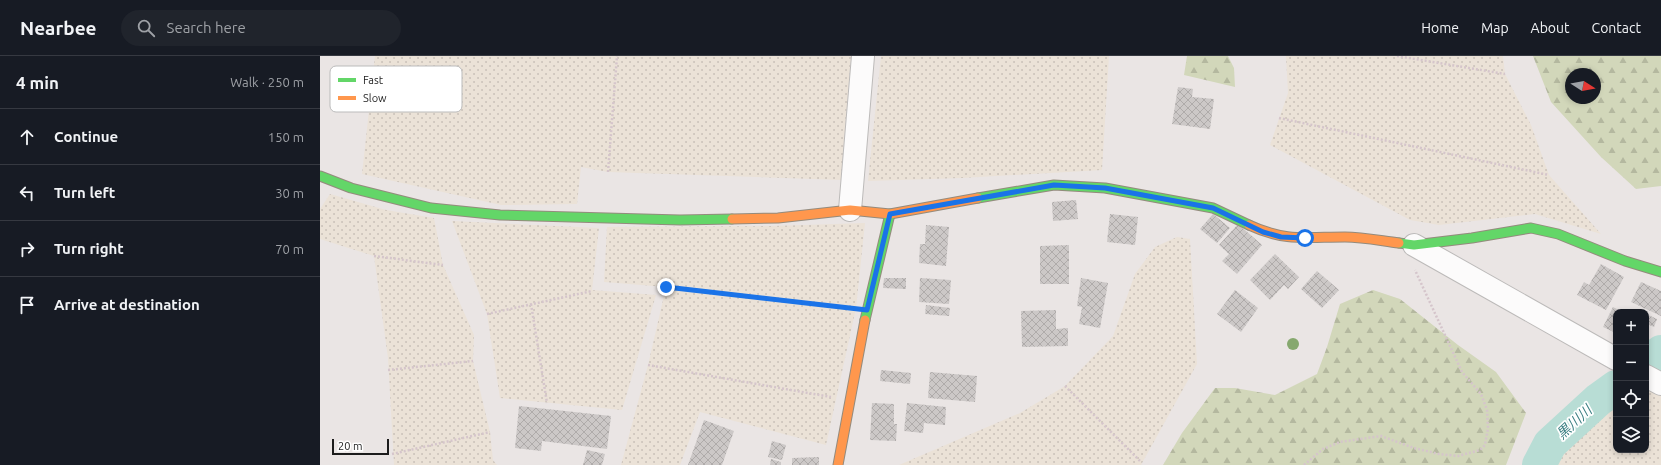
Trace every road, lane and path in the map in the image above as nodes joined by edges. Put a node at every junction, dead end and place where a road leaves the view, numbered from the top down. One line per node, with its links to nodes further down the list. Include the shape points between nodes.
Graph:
1 (617, 56): 6 (path)
2 (863, 56): 9 (street)
3 (1397, 56): 4 (path)
4 (1505, 74)
5 (1279, 118): 7 (path)
6 (608, 172)
7 (1549, 175)
8 (320, 176): 9 (street, via 350,188 431,208 500,215 688,220 778,218)
9 (850, 210): 10 (street)
10 (890, 214): 11 (street, via 1054,185 1069,185 1105,188 1213,208 1263,232 1281,237 1346,237); 18 (street)
11 (1409, 244): 14 (street, via 1472,238 1531,228 1558,234 1625,261); 20 (street); 33 (path, via 1462,372 1481,394 1487,410 1488,428 1485,445 1480,450 1458,456 1414,448 1381,436 1340,442 1323,449)
12 (374, 256): 13 (path)
13 (443, 264)
14 (1661, 272)
15 (666, 287): 18 (path)
16 (592, 290): 17 (path)
17 (531, 304): 19 (path); 28 (path)
18 (867, 310): 32 (street)
19 (487, 314)
20 (1613, 357)
21 (473, 361): 23 (path)
22 (648, 365): 27 (path)
23 (388, 370)
24 (1649, 378): 25 (street)
25 (1661, 384)
26 (1065, 386): 31 (path)
27 (837, 398)
28 (547, 403)
29 (490, 432): 30 (path)
30 (392, 454)
31 (1141, 462)
32 (838, 465)
33 (1304, 465)

